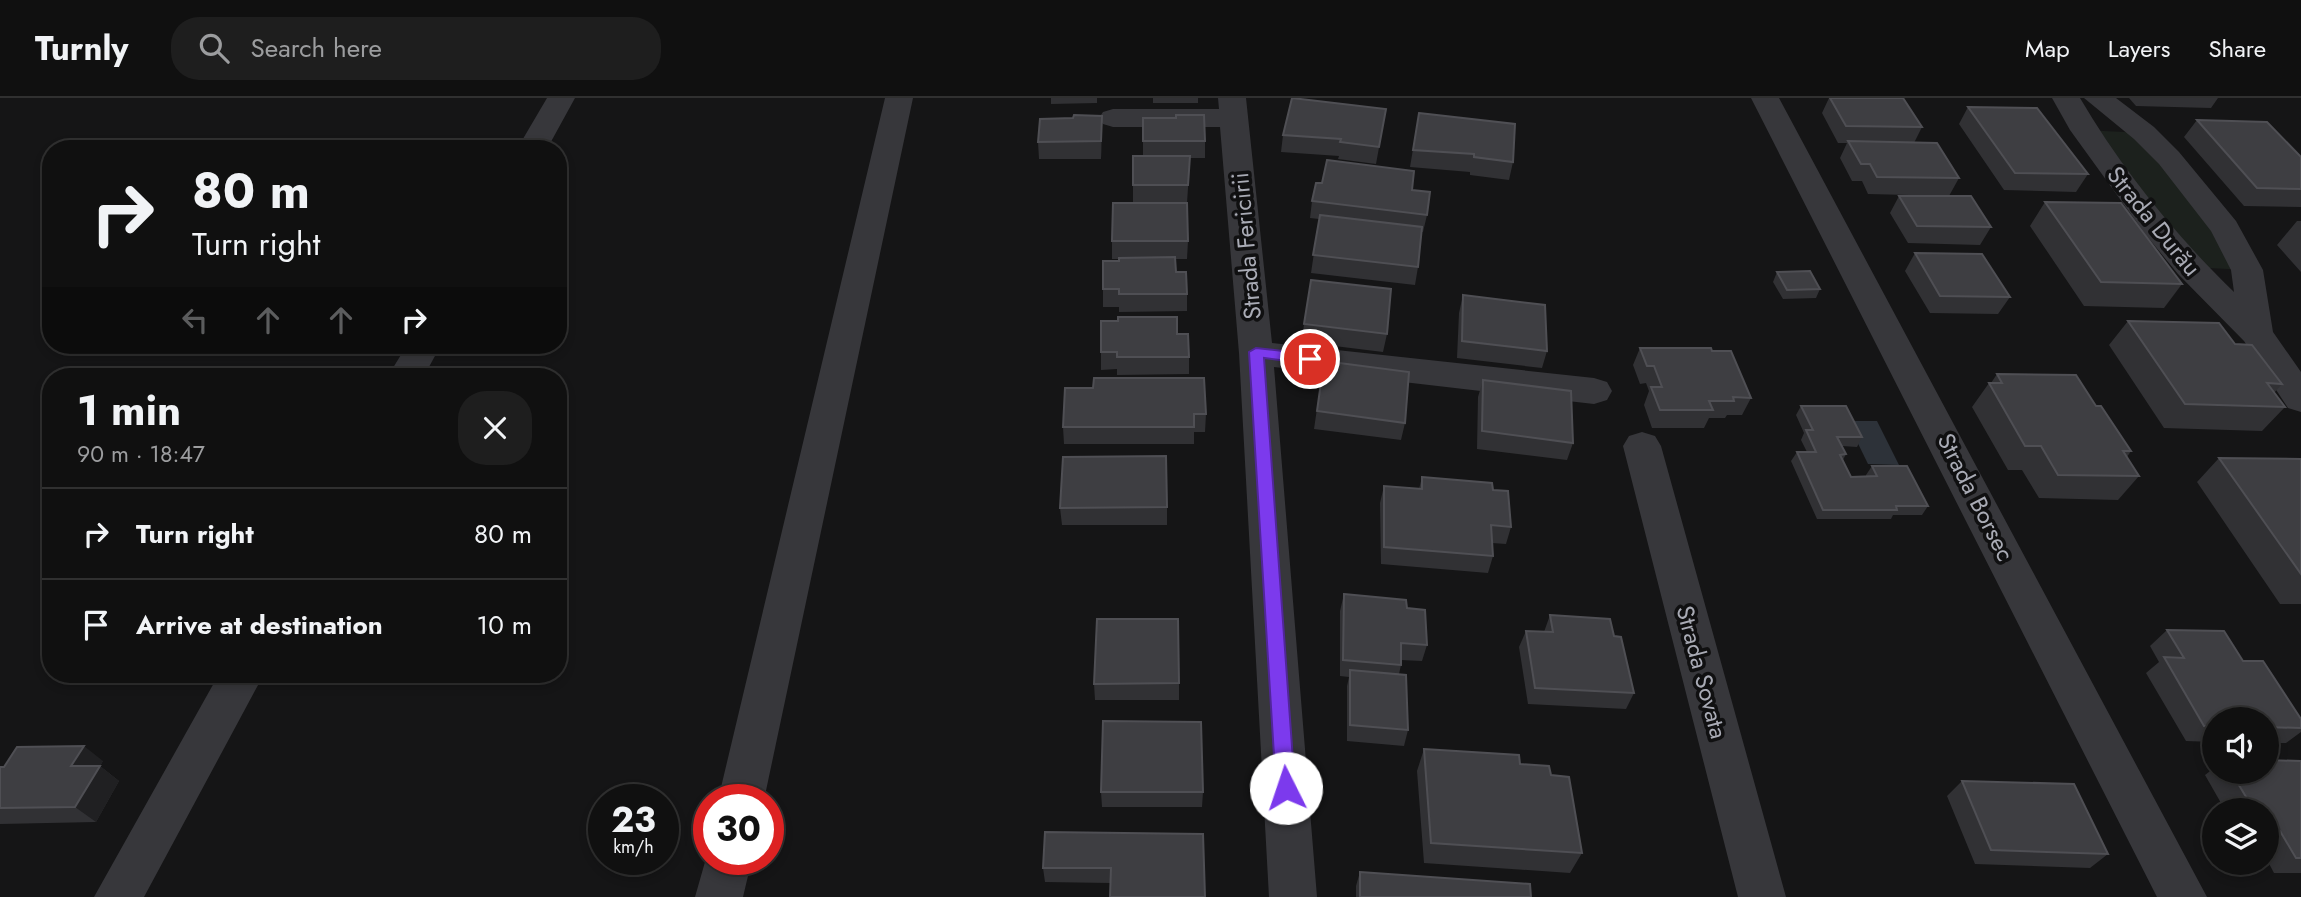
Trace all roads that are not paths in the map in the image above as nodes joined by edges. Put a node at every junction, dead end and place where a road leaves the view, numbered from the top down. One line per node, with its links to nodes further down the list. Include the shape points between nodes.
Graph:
1 (561, 98): 10 (street)
2 (899, 98): 19 (street)
3 (1765, 98): 25 (street, Strada Borsec)
4 (2066, 98): 8 (street, Strada Durău)
5 (2098, 98): 9 (street, Strada Durău)
6 (1233, 108): 7 (street); 14 (street, Strada Fericirii)
7 (1113, 118)
8 (2084, 130): 9 (street); 11 (street, Strada Durău)
9 (2144, 134): 12 (street, Strada Durău, via 2208,205)
10 (538, 140)
11 (2189, 267): 12 (street); 13 (street, Strada Durău)
12 (2248, 270): 13 (street, Strada Durău)
13 (2256, 333): 16 (street, Strada Durău)
14 (1256, 352): 15 (street); 23 (street, Strada Fericirii)
15 (1594, 390)
16 (2301, 399)
17 (1642, 446): 24 (street, Strada Sovata)
18 (237, 683): 21 (street)
19 (745, 784)
20 (724, 875): 22 (street)
21 (118, 897)
22 (719, 897)
23 (1293, 897)
24 (1762, 897)
25 (2183, 897)

